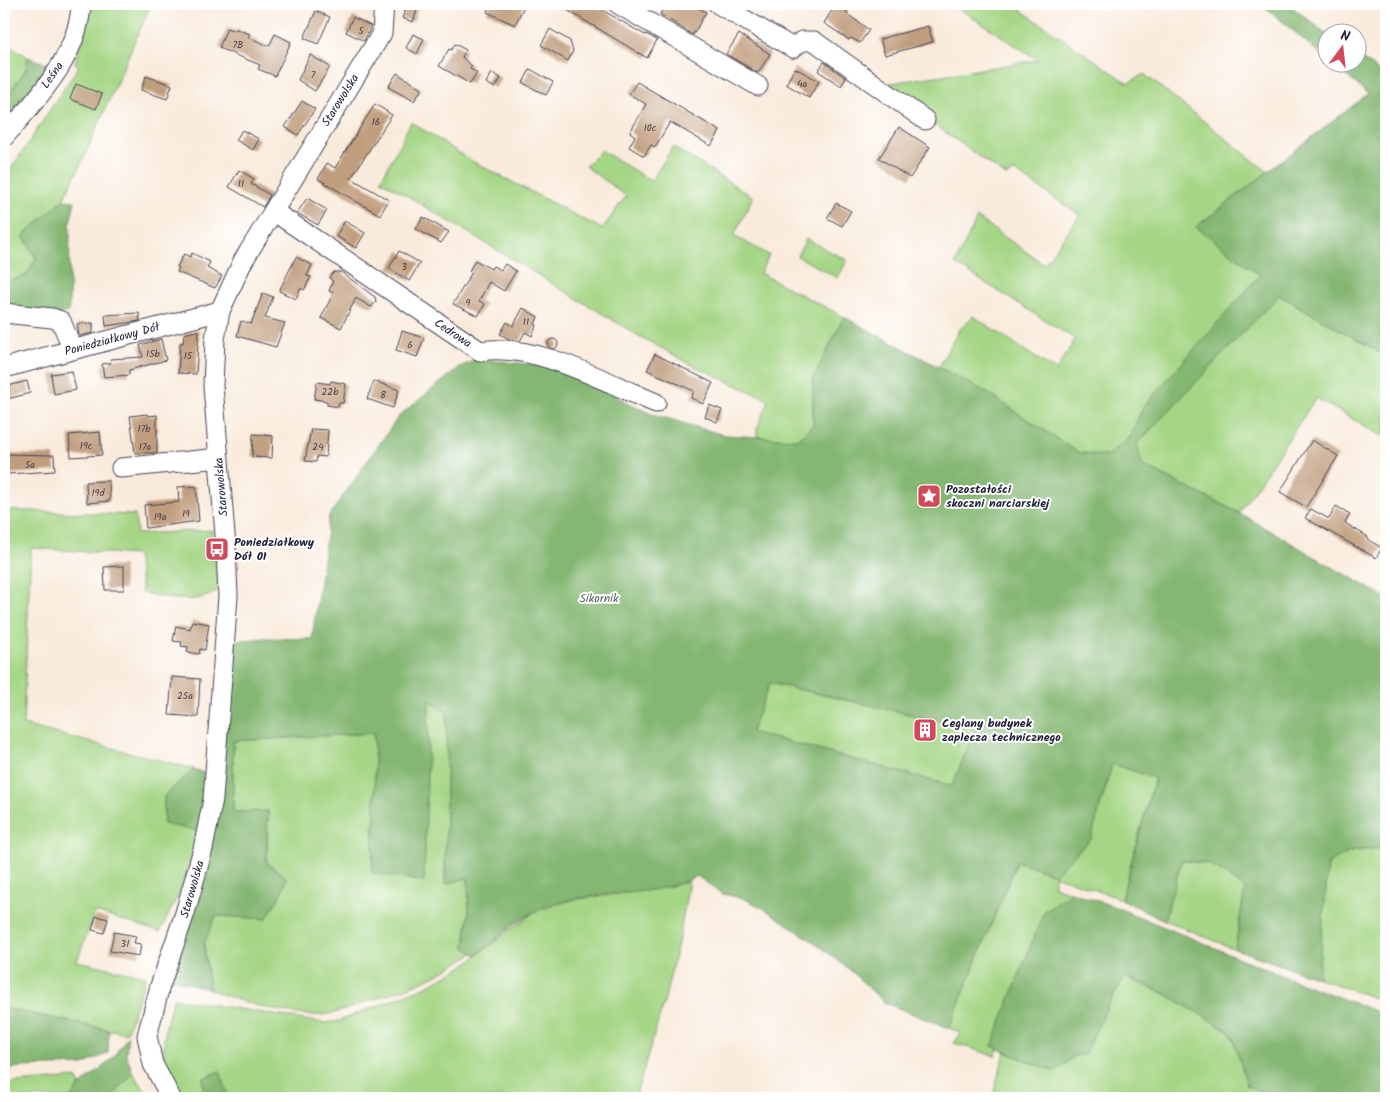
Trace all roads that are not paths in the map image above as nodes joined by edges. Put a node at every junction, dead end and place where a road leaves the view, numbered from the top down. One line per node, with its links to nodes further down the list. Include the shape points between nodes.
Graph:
1 (81, 4): 7 (street, Leśna, via 77,28 61,63)
2 (384, 4): 8 (street, Starowolska, via 382,33)
3 (618, 4): 5 (street)
4 (718, 4): 6 (street, via 793,48 802,41 814,42)
5 (758, 86)
6 (925, 120)
7 (4, 137)
8 (273, 211): 9 (street, Starowolska, via 243,261); 13 (street, Cedrowa, via 480,351 499,348 546,358)
9 (220, 311): 11 (street, Poniedziałkowy Dół); 14 (street, Starowolska, via 213,386)
10 (4, 314): 11 (street, via 61,321)
11 (73, 350): 12 (street, Poniedziałkowy Dół)
12 (4, 368)
13 (656, 403)
14 (219, 458): 15 (street); 16 (street, Starowolska, via 228,596 213,799 203,849 147,1036 153,1064)
15 (121, 468)
16 (171, 1098)

